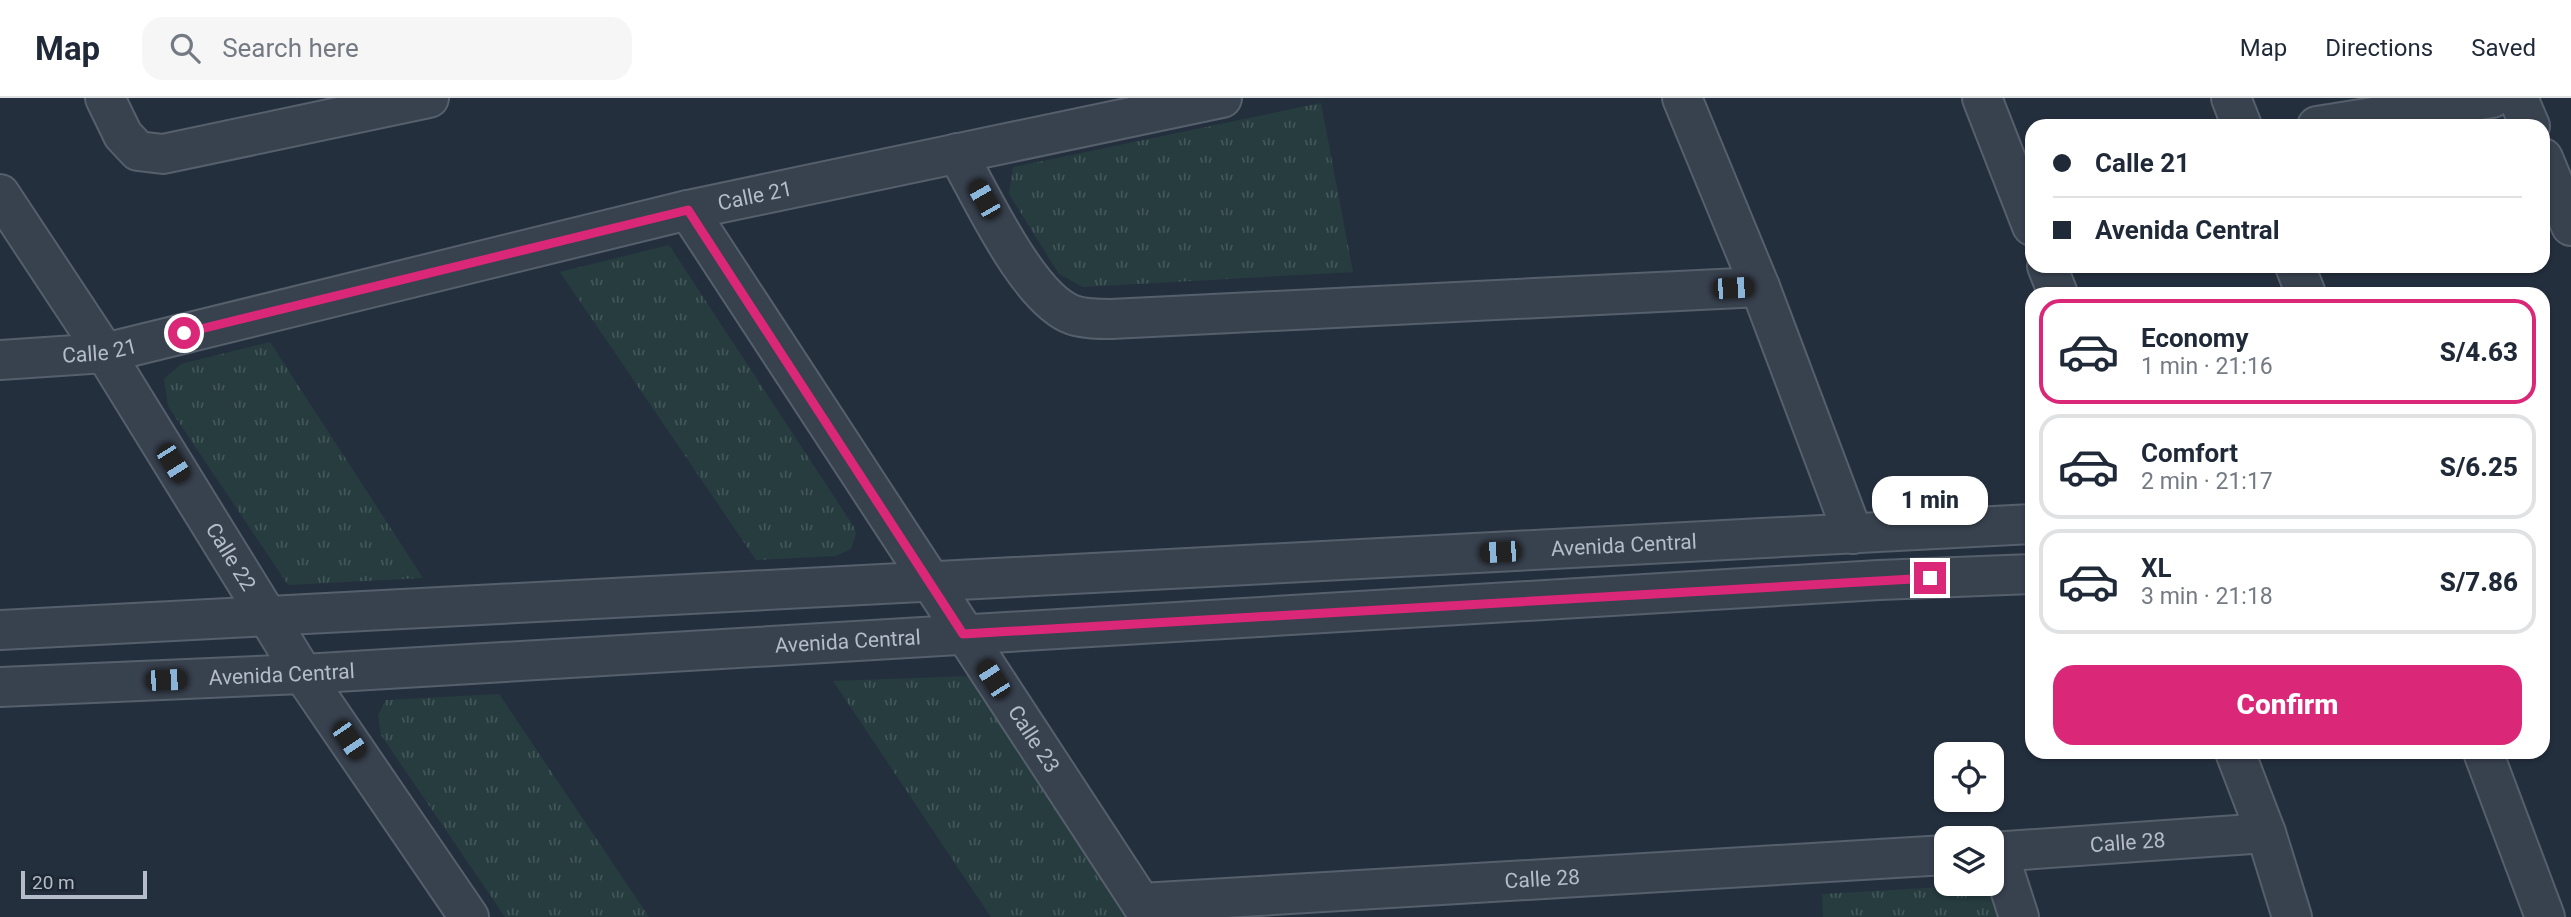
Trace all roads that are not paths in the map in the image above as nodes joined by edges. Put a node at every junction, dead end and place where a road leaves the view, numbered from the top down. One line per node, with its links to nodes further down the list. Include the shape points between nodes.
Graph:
1 (105, 98): 2 (street, via 123,135 138,151 163,154)
2 (429, 98)
3 (1222, 98): 12 (street, Calle 21)
4 (1682, 98): 18 (street)
5 (1982, 98): 15 (street)
6 (2231, 98): 9 (street)
7 (2492, 98): 10 (street)
8 (2518, 98): 11 (street)
9 (2239, 119)
10 (2361, 119)
11 (2527, 119)
12 (957, 153): 16 (street, Calle 21); 18 (street, via 1034,284 1058,307 1083,317)
13 (2550, 175): 17 (street)
14 (0, 194): 19 (street, Calle 22)
15 (2025, 208)
16 (688, 210): 19 (street, Calle 21); 24 (street, Calle 23)
17 (2571, 226)
18 (1760, 287): 22 (street)
19 (105, 353): 20 (street, Calle 21); 25 (street, Calle 22)
20 (0, 360)
21 (2025, 524): 22 (street, Avenida Central)
22 (1853, 534): 24 (street, Avenida Central)
23 (2025, 575): 27 (street, Avenida Central, via 1865,580)
24 (929, 582): 25 (street, Avenida Central); 27 (street, Calle 23)
25 (268, 616): 26 (street, Avenida Central); 28 (street, Calle 22)
26 (0, 630)
27 (963, 634): 28 (street, Avenida Central); 36 (street, Calle 23)
28 (303, 674): 29 (street, Avenida Central); 37 (street, Calle 22)
29 (0, 687)
30 (2238, 759): 32 (street)
31 (2486, 759): 40 (street)
32 (2266, 834): 33 (street, Calle 28); 39 (street)
33 (2004, 851)
34 (1934, 856): 36 (street, Calle 28)
35 (2004, 876): 38 (street)
36 (1145, 910)
37 (469, 917)
38 (2019, 917)
39 (2292, 917)
40 (2546, 917)

